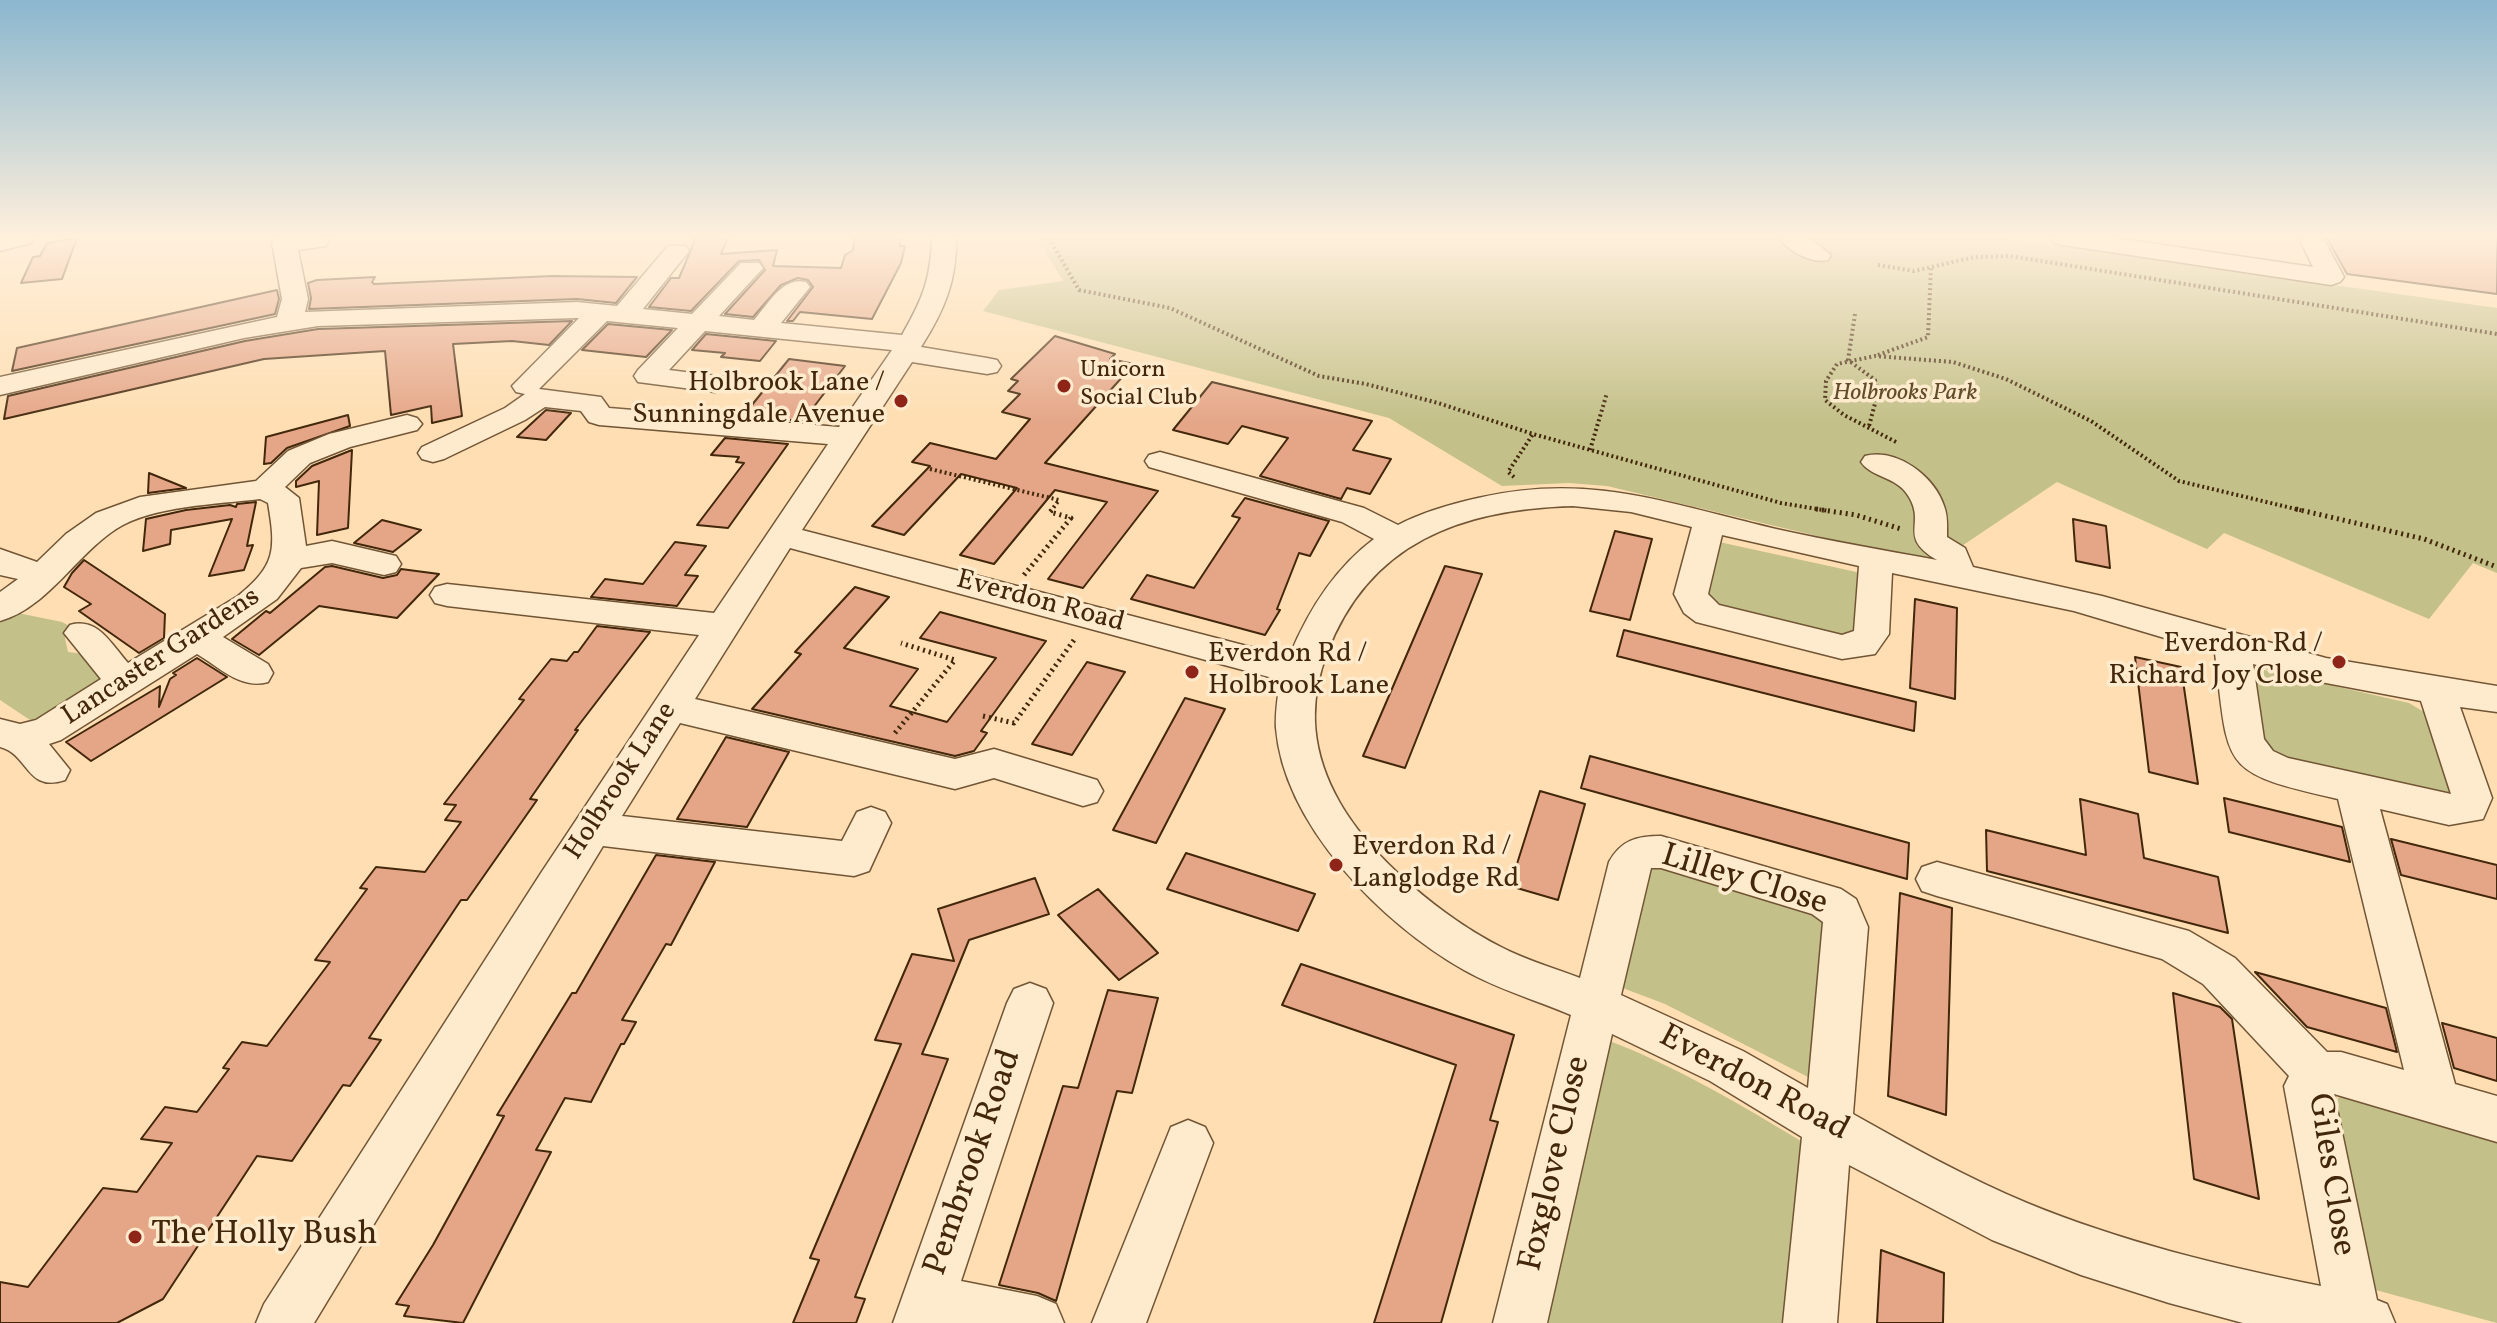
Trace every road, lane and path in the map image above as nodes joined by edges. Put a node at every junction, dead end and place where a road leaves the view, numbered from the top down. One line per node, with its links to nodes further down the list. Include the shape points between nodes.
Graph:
1 (295, 300): 11 (street)
2 (627, 300): 9 (street)
3 (719, 300): 12 (street)
4 (786, 300): 13 (street)
5 (935, 300): 15 (street, Holbrook Lane)
6 (1128, 300): 25 (path, via 1170,308 1319,376 1438,403)
7 (1930, 300): 16 (path, via 1928,337)
8 (2283, 300): 14 (path)
9 (614, 313): 11 (street, via 512,309); 12 (street); 21 (street)
10 (1855, 314): 17 (path)
11 (289, 321): 20 (street)
12 (698, 321): 13 (street); 19 (street, via 648,376)
13 (762, 328): 15 (street)
14 (2497, 334)
15 (907, 348): 18 (street); 26 (street, Holbrook Lane)
16 (1875, 356): 17 (path); 42 (path, via 1953,362 2006,379 2091,421 2179,481 2424,539)
17 (1848, 360): 24 (path, via 1875,380 1877,396); 24 (path, via 1837,364 1826,381 1825,400)
18 (987, 366)
19 (715, 383)
20 (0, 386)
21 (526, 386)
22 (1607, 393): 27 (path)
23 (407, 424): 32 (street, via 340,440 299,457)
24 (1869, 426): 30 (path, via 1903,445 1901,456)
25 (1533, 434): 27 (path); 33 (path, via 1508,472)
26 (850, 437): 28 (street, via 599,416 591,403 539,398); 35 (street, Holbrook Lane)
27 (1590, 450): 37 (path, via 1781,503 1856,515)
28 (433, 453)
29 (1160, 461): 36 (street, via 1353,515)
30 (1883, 464): 37 (street, via 1923,491)
31 (930, 469): 45 (path, via 1059,500 1050,512 1071,518)
32 (265, 489): 38 (street, via 283,498 292,547); 43 (street, via 140,507 107,520)
33 (1533, 498): 34 (street, Everdon Road, via 1579,496 1623,502); 36 (street, Everdon Road, via 1460,513)
34 (1709, 523): 39 (street, Everdon Road); 39 (street, via 1691,594 1696,605 1708,614 1842,647 1862,645 1871,634)
35 (782, 535): 45 (street, Everdon Road); 49 (street, Holbrook Lane)
36 (1399, 539): 54 (street, Everdon Road, via 1353,575)
37 (1931, 542): 44 (street, via 1953,555)
38 (288, 559): 41 (street, via 332,552); 51 (street, Lancaster Gardens, via 271,588)
39 (1876, 559): 44 (street, Everdon Road)
40 (0, 560): 43 (street)
41 (384, 564)
42 (2497, 567)
43 (42, 574): 47 (street)
44 (1959, 575): 53 (street, Everdon Road, via 2075,600)
45 (1009, 594): 48 (street, Everdon Road)
46 (447, 595): 49 (street)
47 (0, 609)
48 (1091, 617): 54 (street, Everdon Road); 60 (path, via 1014,723)
49 (723, 626): 59 (street, Holbrook Lane)
50 (82, 633): 56 (street)
51 (196, 637): 55 (street); 56 (street, Lancaster Gardens)
52 (901, 643): 62 (path, via 955,660)
53 (2232, 645): 57 (street, Everdon Road, via 2362,679); 64 (street, via 2245,743 2259,761)
54 (1298, 672): 70 (street, Everdon Road, via 1293,712 1297,755 1338,835 1380,880 1476,956)
55 (255, 673)
56 (124, 682): 61 (street, Lancaster Gardens, via 48,730)
57 (2436, 690): 58 (street, Everdon Road); 64 (street, via 2472,798 2469,808 2449,810)
58 (2497, 699)
59 (670, 707): 62 (street); 67 (street, Holbrook Lane)
60 (983, 716)
61 (10, 736): 63 (street, Lancaster Gardens)
62 (876, 755): 65 (street, via 955,774 994,763)
63 (51, 770)
64 (2355, 789): 72 (street)
65 (1083, 791)
66 (871, 823): 67 (street, via 854,859)
67 (592, 829): 78 (street, Holbrook Lane)
68 (1937, 879): 71 (street, via 2174,944 2219,971)
69 (1030, 1003): 76 (street, Pembrook Road)
70 (1594, 1004): 74 (street, Everdon Road, via 1736,1071); 74 (street, Lilley Close, via 1630,862 1642,852 1661,852 1826,901 1841,912 1846,927); 81 (street, Foxglove Close)
71 (2317, 1073): 72 (street, Giles Close, via 2341,1073); 77 (street, Giles Close, via 2308,1086)
72 (2436, 1101): 73 (street, Giles Close)
73 (2497, 1119)
74 (1826, 1125): 77 (street, Everdon Road, via 1943,1190 2036,1232 2217,1290); 82 (street)
75 (1188, 1143): 80 (street)
76 (924, 1312): 79 (street)
77 (2359, 1322)
78 (283, 1323)
79 (1037, 1323)
80 (1119, 1323)
81 (1520, 1323)
82 (1810, 1323)

